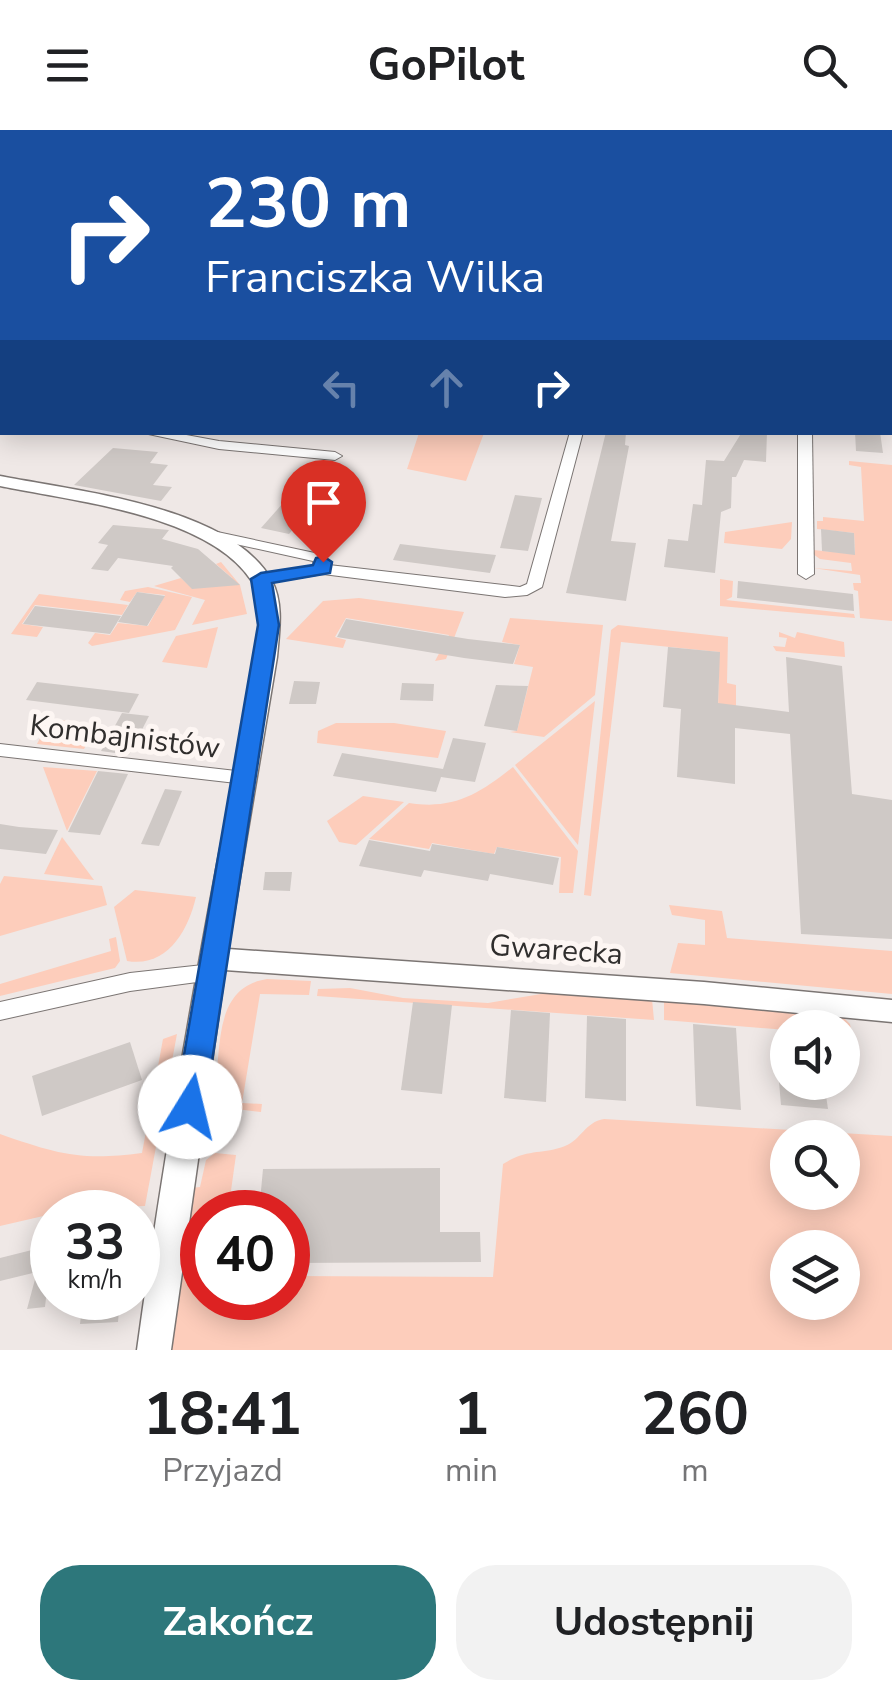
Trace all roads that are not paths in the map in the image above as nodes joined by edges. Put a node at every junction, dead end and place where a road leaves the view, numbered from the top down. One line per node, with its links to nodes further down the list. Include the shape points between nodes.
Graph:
1 (162, 435): 4 (street)
2 (576, 435): 7 (street, via 534,587 505,592)
3 (805, 435): 8 (street)
4 (334, 456)
5 (0, 481): 6 (street)
6 (208, 534): 7 (street, via 308,554); 9 (street)
7 (323, 569): 9 (street)
8 (806, 574)
9 (261, 579): 11 (street, via 269,625)
10 (0, 750): 11 (street, Kombajnistów)
11 (245, 778): 12 (street)
12 (214, 966): 13 (street); 14 (street, Gwarecka, via 704,992); 15 (street)
13 (0, 1011)
14 (892, 1011)
15 (154, 1350)

